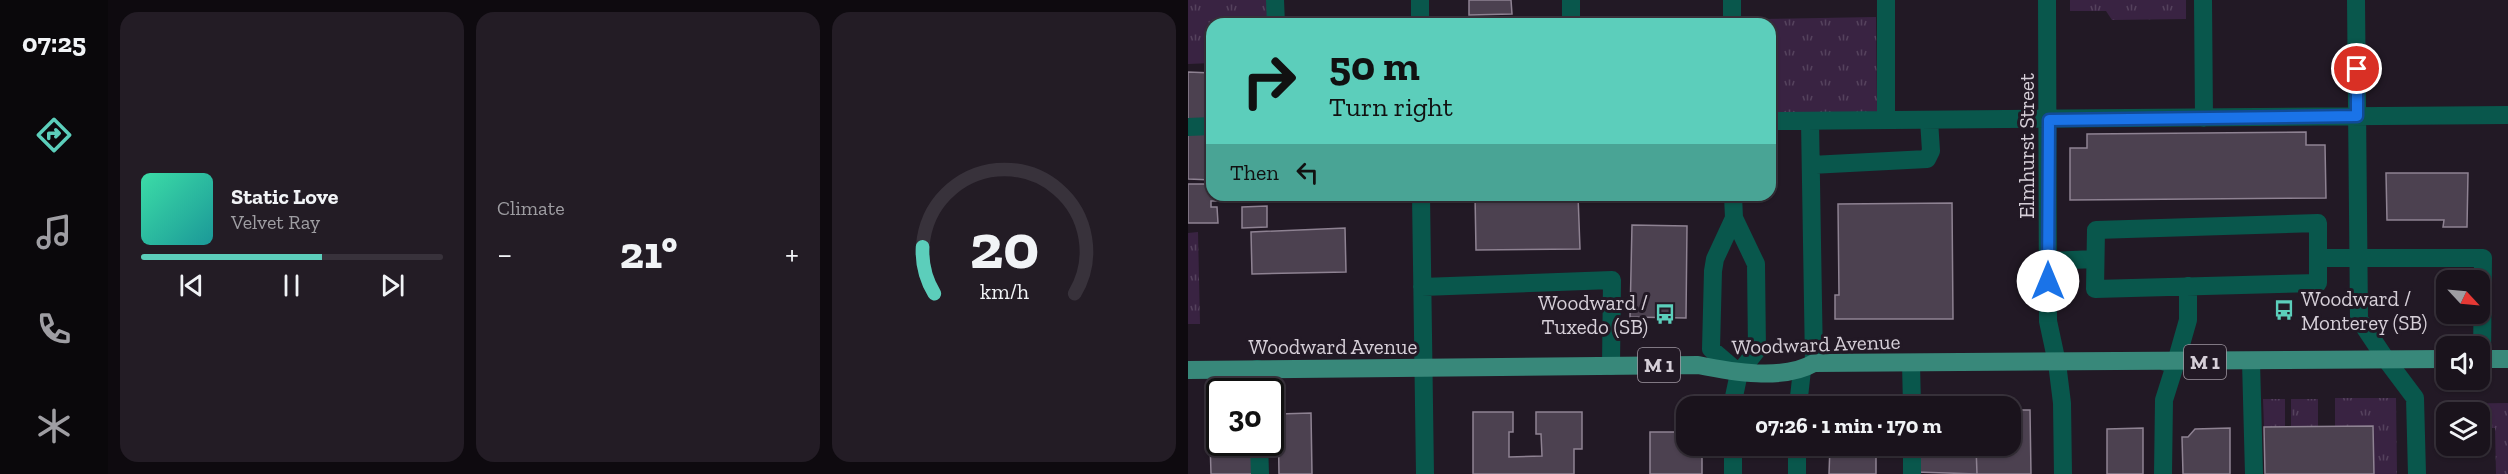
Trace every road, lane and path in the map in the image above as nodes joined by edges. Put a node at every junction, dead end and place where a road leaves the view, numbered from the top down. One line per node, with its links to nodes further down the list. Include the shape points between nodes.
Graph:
1 (1275, 0): 9 (street)
2 (1420, 0): 10 (street)
3 (1571, 0): 11 (street)
4 (1732, 0): 12 (street)
5 (1886, 0): 16 (street)
6 (2047, 0): 18 (street, Elmhurst Street)
7 (2202, 0): 15 (street)
8 (2356, 0): 14 (street)
9 (1276, 18)
10 (1420, 18)
11 (1571, 18)
12 (1732, 18)
13 (2508, 115): 14 (street)
14 (2357, 116): 15 (street); 28 (street)
15 (2204, 118): 18 (street)
16 (1886, 120): 17 (street); 20 (street)
17 (1929, 120): 18 (street); 23 (street, via 1928,159)
18 (2049, 120): 30 (street, Elmhurst Street)
19 (1776, 121): 20 (street)
20 (1810, 121): 23 (street)
21 (1206, 126): 22 (street)
22 (1188, 127)
23 (1811, 165): 43 (street)
24 (1421, 201): 32 (street)
25 (1733, 201): 26 (street)
26 (1734, 218): 47 (street, via 1756,264 1757,277 1758,350); 47 (street, via 1715,259 1711,349)
27 (2318, 258): 28 (street); 29 (street, via 2318,223 2096,230); 31 (street, via 2318,283)
28 (2358, 258): 33 (street, via 2483,258); 35 (street, via 2359,319)
29 (2095, 259): 30 (street); 31 (street, via 2095,289)
30 (2049, 261): 41 (street, Elmhurst Street, via 2048,321)
31 (2188, 286): 39 (street, via 2188,320)
32 (1422, 287): 42 (street, via 1612,280); 44 (street)
33 (2481, 336)
34 (2508, 358): 37 (main road)
35 (2379, 359): 36 (main road, Woodward Avenue / M 1); 38 (main road, Woodward Avenue / M 1); 64 (street, via 2415,398)
36 (2436, 359)
37 (2490, 359)
38 (2251, 361): 39 (main road, Woodward Avenue / M 1); 63 (street)
39 (2170, 362): 41 (main road, Woodward Avenue / M 1); 62 (street, via 2164,400)
40 (1911, 363): 41 (main road, Woodward Avenue / M 1); 43 (main road, Woodward Avenue / M 1); 51 (street)
41 (2059, 363): 61 (street, Elmhurst Street)
42 (1611, 366): 44 (main road, Woodward Avenue / M 1); 47 (main road, Woodward Avenue / M 1, via 1698,365)
43 (1808, 367): 47 (main road, Woodward Avenue / M 1); 50 (street)
44 (1423, 368): 45 (main road, Woodward Avenue / M 1); 57 (street)
45 (1257, 369): 46 (main road, Woodward Avenue / M 1); 48 (street)
46 (1188, 370)
47 (1739, 373): 49 (street)
48 (1257, 378)
49 (1734, 396)
50 (1801, 396)
51 (1912, 396)
52 (1259, 456): 56 (street)
53 (1733, 456): 58 (street)
54 (1797, 456): 59 (street)
55 (1912, 456): 60 (street)
56 (1260, 474)
57 (1425, 474)
58 (1733, 474)
59 (1797, 474)
60 (1912, 474)
61 (2063, 474)
62 (2163, 474)
63 (2254, 474)
64 (2417, 474)

